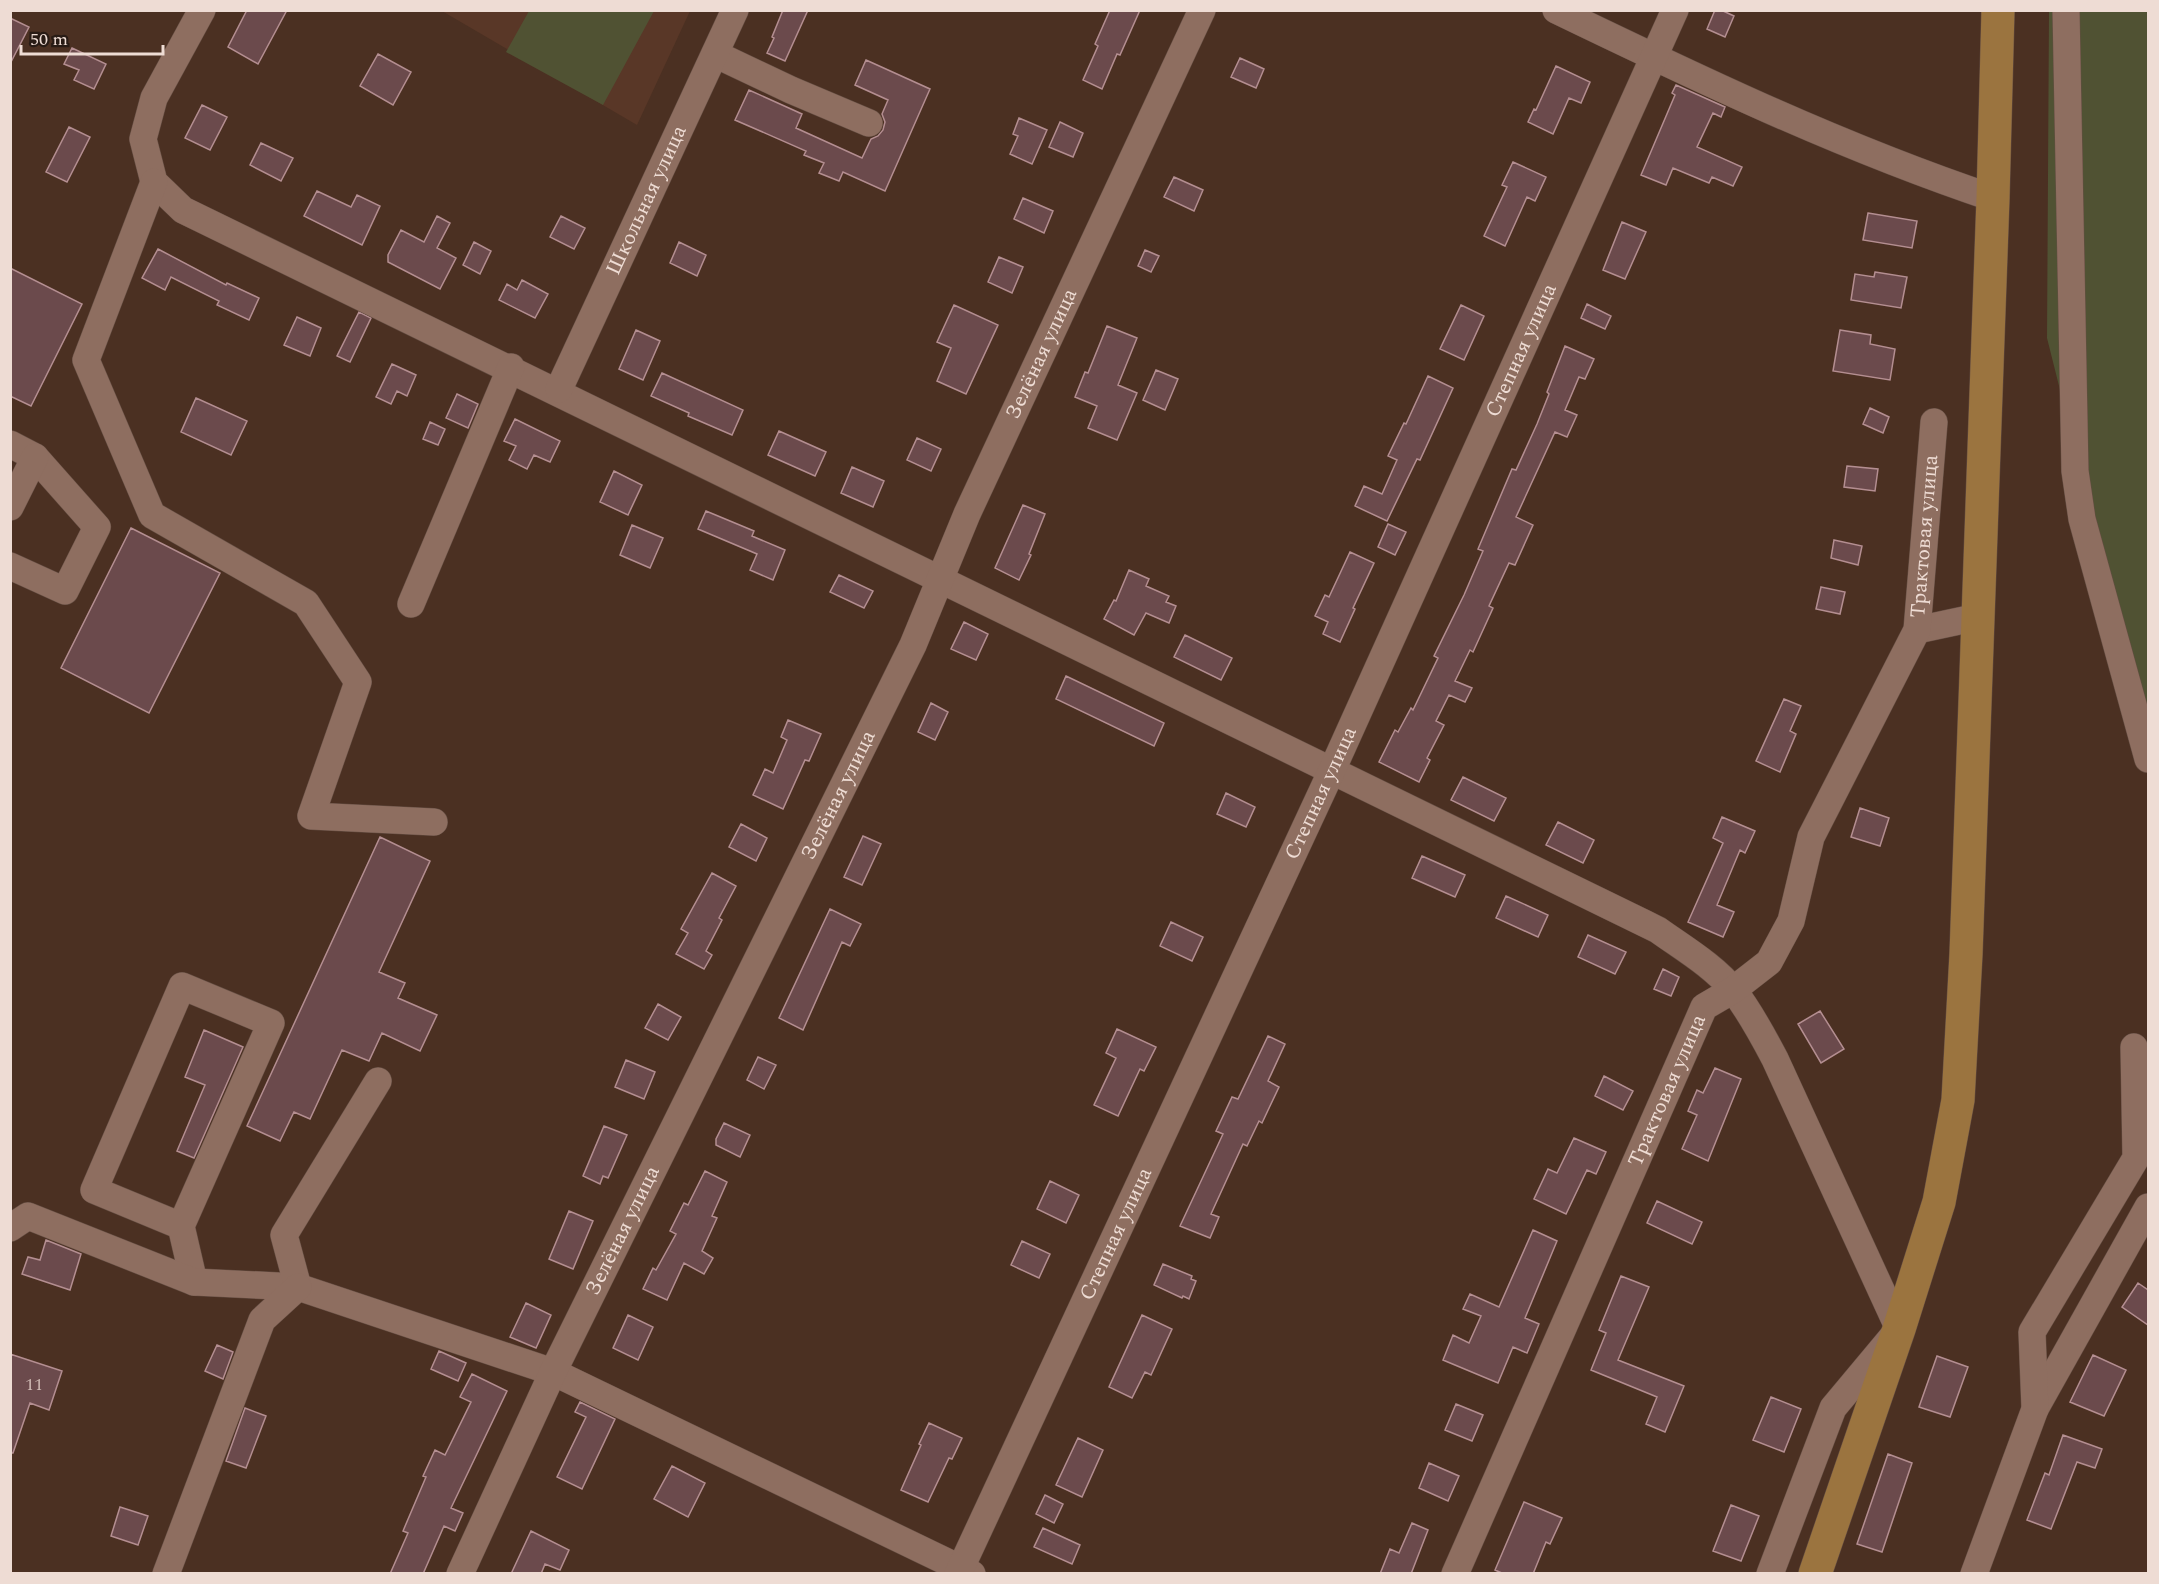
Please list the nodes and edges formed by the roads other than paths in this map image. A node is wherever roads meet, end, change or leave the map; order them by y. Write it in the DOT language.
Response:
graph roads {
  1 [pos="202,10"];
  2 [pos="735,10"];
  3 [pos="1202,10"];
  4 [pos="1556,10"];
  5 [pos="1675,10"];
  6 [pos="1998,10"];
  7 [pos="2066,10"];
  8 [pos="715,54"];
  9 [pos="1654,58"];
  10 [pos="868,123"];
  11 [pos="154,182"];
  12 [pos="1994,198"];
  13 [pos="511,367"];
  14 [pos="559,389"];
  15 [pos="1934,423"];
  16 [pos="10,444"];
  17 [pos="35,457"];
  18 [pos="10,507"];
  19 [pos="10,566"];
  20 [pos="942,576"];
  21 [pos="411,604"];
  22 [pos="1978,617"];
  23 [pos="1917,630"];
  24 [pos="2148,759"];
  25 [pos="1333,768"];
  26 [pos="434,822"];
  27 [pos="1732,990"];
  28 [pos="2134,1047"];
  29 [pos="378,1081"];
  30 [pos="2136,1158"];
  31 [pos="2148,1199"];
  32 [pos="2148,1207"];
  33 [pos="181,1226"];
  34 [pos="10,1228"];
  35 [pos="194,1282"];
  36 [pos="298,1287"];
  37 [pos="1899,1329"];
  38 [pos="554,1372"];
  39 [pos="2035,1409"];
  40 [pos="964,1572"];
  41 [pos="166,1574"];
  42 [pos="460,1574"];
  43 [pos="1455,1574"];
  44 [pos="1770,1574"];
  45 [pos="1815,1574"];
  46 [pos="1974,1574"];
  1 -- 11 [label="street"];
  2 -- 8 [label="street, Школьная улица"];
  3 -- 20 [label="street, Зелёная улица"];
  4 -- 9 [label="street"];
  5 -- 9 [label="street, Степная улица"];
  6 -- 12 [label="main road"];
  7 -- 24 [label="street"];
  8 -- 10 [label="street"];
  8 -- 14 [label="street, Школьная улица"];
  9 -- 12 [label="street"];
  9 -- 25 [label="street, Степная улица"];
  11 -- 13 [label="street"];
  11 -- 26 [label="street"];
  12 -- 22 [label="main road"];
  13 -- 14 [label="street"];
  13 -- 21 [label="street"];
  14 -- 20 [label="street"];
  15 -- 23 [label="street, Трактовая улица"];
  16 -- 17 [label="street"];
  17 -- 18 [label="street"];
  17 -- 19 [label="street"];
  20 -- 25 [label="street"];
  20 -- 38 [label="street, Зелёная улица"];
  22 -- 23 [label="street"];
  22 -- 37 [label="main road"];
  23 -- 27 [label="street, Трактовая улица"];
  25 -- 27 [label="street"];
  25 -- 40 [label="street, Степная улица"];
  27 -- 37 [label="street"];
  27 -- 43 [label="street, Трактовая улица"];
  28 -- 30 [label="street"];
  29 -- 36 [label="street"];
  30 -- 31 [label="street"];
  30 -- 39 [label="street"];
  32 -- 39 [label="street"];
  33 -- 33 [label="street"];
  33 -- 35 [label="street"];
  34 -- 35 [label="street"];
  35 -- 36 [label="street"];
  36 -- 38 [label="street"];
  36 -- 41 [label="street"];
  37 -- 44 [label="street"];
  37 -- 45 [label="main road"];
  38 -- 40 [label="street"];
  38 -- 42 [label="street, Зелёная улица"];
  39 -- 46 [label="street"];
}
